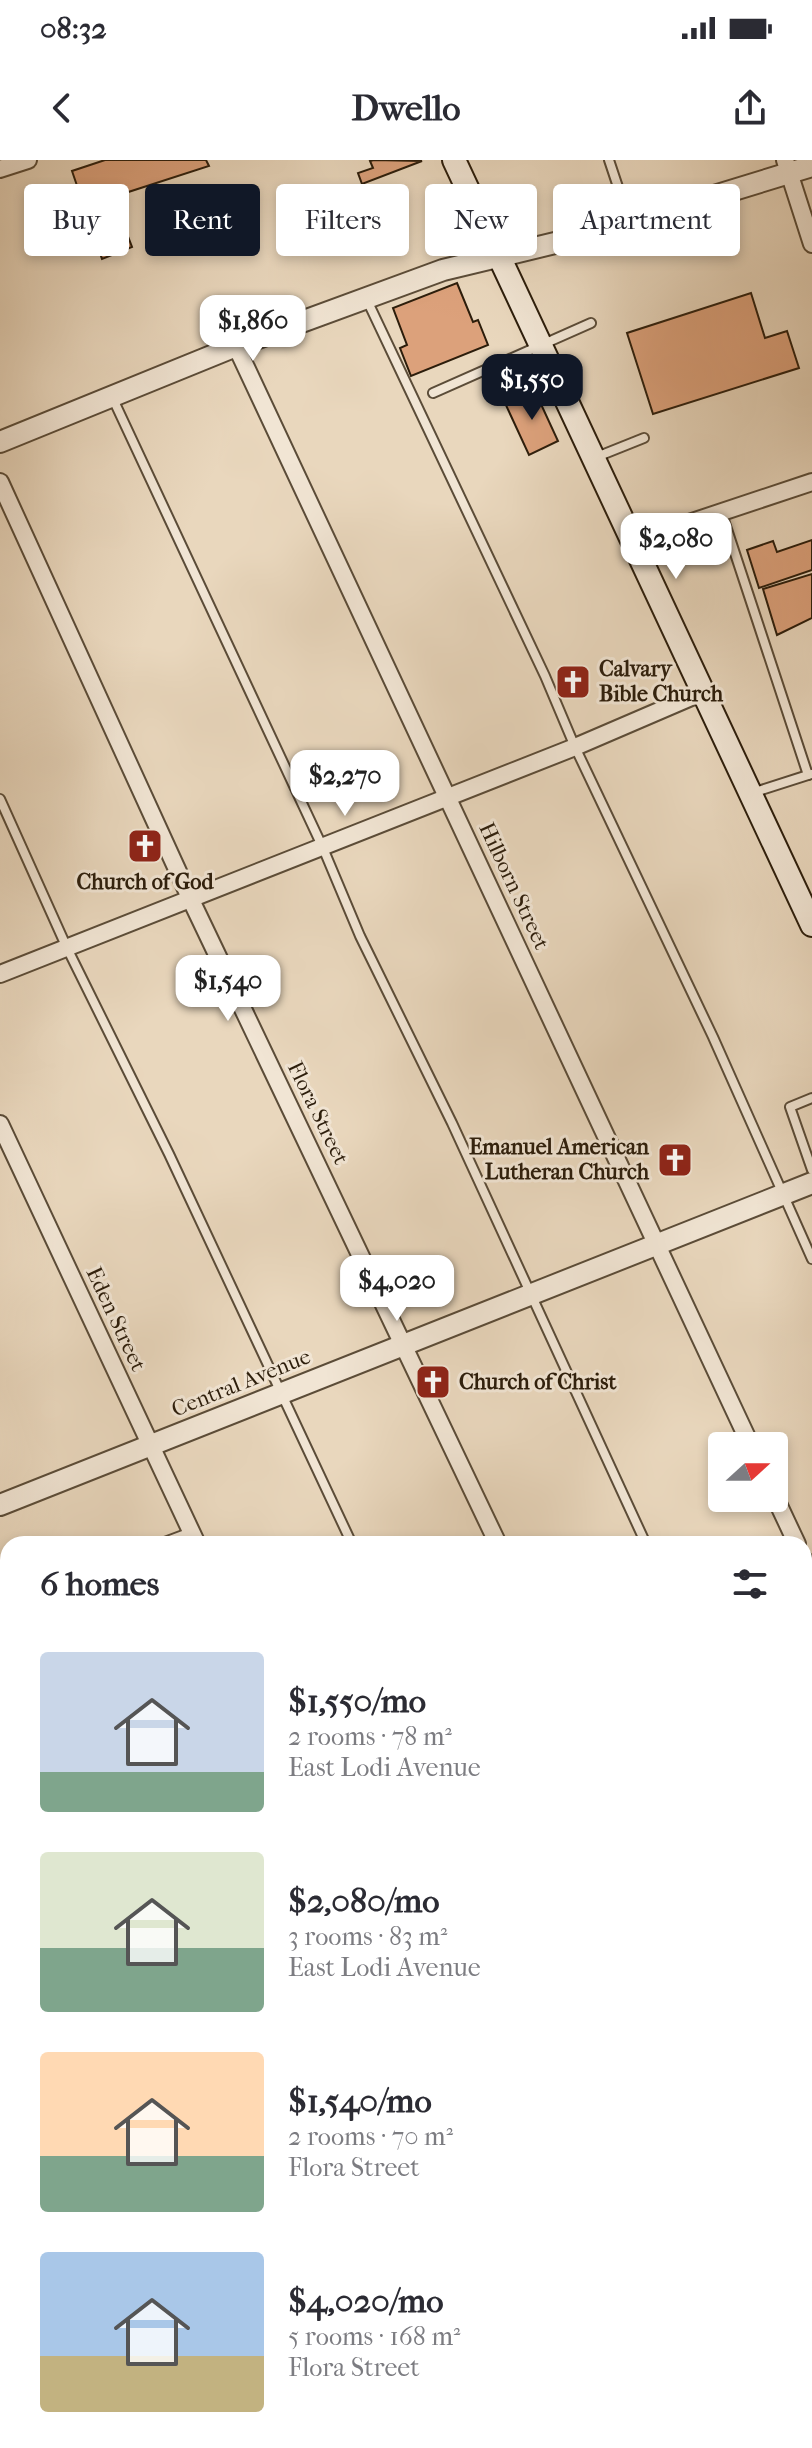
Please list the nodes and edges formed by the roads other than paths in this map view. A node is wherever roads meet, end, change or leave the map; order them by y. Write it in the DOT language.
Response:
graph roads {
  1 [pos="28,160"];
  2 [pos="454,160"];
  3 [pos="609,160"];
  4 [pos="787,166"];
  5 [pos="812,166"];
  6 [pos="0,169"];
  7 [pos="617,184"];
  8 [pos="737,184"];
  9 [pos="553,242"];
  10 [pos="812,244"];
  11 [pos="498,257"];
  12 [pos="365,298"];
  13 [pos="591,323"];
  14 [pos="539,344"];
  15 [pos="236,346"];
  16 [pos="433,393"];
  17 [pos="112,397"];
  18 [pos="644,438"];
  19 [pos="0,442"];
  20 [pos="593,459"];
  21 [pos="0,482"];
  22 [pos="812,482"];
  23 [pos="721,511"];
  24 [pos="632,542"];
  25 [pos="703,692"];
  26 [pos="575,747"];
  27 [pos="810,774"];
  28 [pos="750,794"];
  29 [pos="447,797"];
  30 [pos="0,799"];
  31 [pos="323,848"];
  32 [pos="191,900"];
  33 [pos="812,925"];
  34 [pos="67,948"];
  35 [pos="0,974"];
  36 [pos="812,1098"];
  37 [pos="0,1124"];
  38 [pos="812,1170"];
  39 [pos="812,1183"];
  40 [pos="782,1197"];
  41 [pos="657,1244"];
  42 [pos="812,1259"];
  43 [pos="530,1296"];
  44 [pos="404,1344"];
  45 [pos="279,1394"];
  46 [pos="744,1432"];
  47 [pos="151,1444"];
  48 [pos="0,1505"];
  49 [pos="782,1512"];
  50 [pos="193,1536"];
  51 [pos="348,1536"];
  52 [pos="494,1536"];
  53 [pos="642,1536"];
  54 [pos="793,1536"];
  1 -- 6 [label="street"];
  2 -- 11 [label="main road"];
  3 -- 7 [label="lane"];
  4 -- 5 [label="street"];
  4 -- 8 [label="street"];
  4 -- 10 [label="street"];
  9 -- 11 [label="street"];
  11 -- 12 [label="street"];
  11 -- 14 [label="main road"];
  12 -- 15 [label="street"];
  12 -- 26 [label="lane"];
  13 -- 14 [label="lane"];
  14 -- 16 [label="lane"];
  14 -- 20 [label="main road"];
  15 -- 17 [label="street"];
  15 -- 29 [label="street, Hilborn Street"];
  17 -- 19 [label="street"];
  17 -- 31 [label="lane"];
  18 -- 20 [label="lane"];
  20 -- 24 [label="main road"];
  21 -- 32 [label="street, Flora Street"];
  22 -- 23 [label="street"];
  23 -- 24 [label="street"];
  23 -- 27 [label="lane"];
  24 -- 25 [label="main road"];
  25 -- 26 [label="street"];
  25 -- 28 [label="main road"];
  26 -- 29 [label="street"];
  26 -- 40 [label="lane"];
  27 -- 28 [label="lane"];
  28 -- 33 [label="main road"];
  29 -- 31 [label="street"];
  29 -- 41 [label="street, Hilborn Street"];
  30 -- 34 [label="lane"];
  31 -- 32 [label="street"];
  31 -- 43 [label="lane"];
  32 -- 34 [label="street"];
  32 -- 44 [label="street, Flora Street"];
  34 -- 35 [label="street"];
  34 -- 45 [label="lane"];
  36 -- 38 [label="lane"];
  37 -- 47 [label="street, Eden Street"];
  39 -- 40 [label="street, Central Avenue"];
  40 -- 41 [label="street, Central Avenue"];
  40 -- 42 [label="lane"];
  41 -- 43 [label="street, Central Avenue"];
  41 -- 46 [label="street, Hilborn Street"];
  43 -- 44 [label="street, Central Avenue"];
  43 -- 53 [label="lane"];
  44 -- 45 [label="street, Central Avenue"];
  44 -- 52 [label="street, Flora Street"];
  45 -- 47 [label="street, Central Avenue"];
  45 -- 51 [label="lane"];
  47 -- 48 [label="street, Central Avenue"];
  47 -- 50 [label="street, Eden Street"];
  49 -- 54 [label="street"];
}
